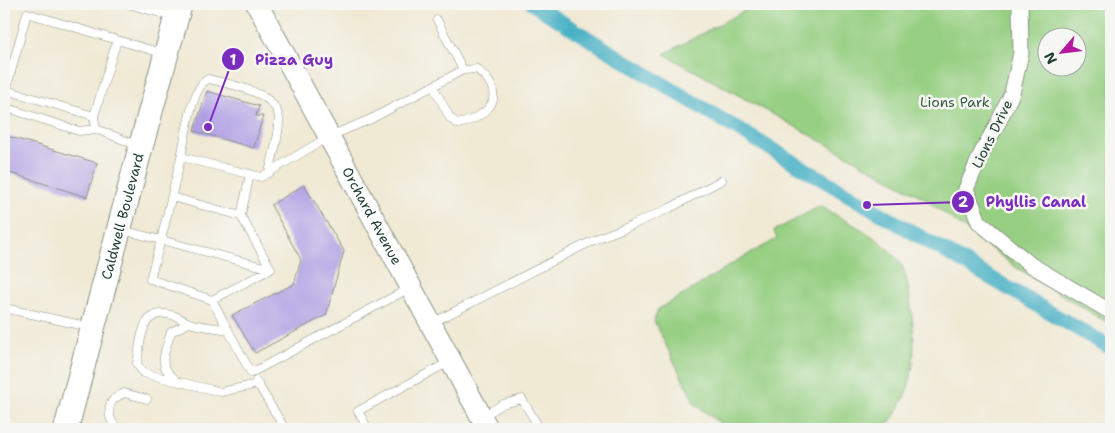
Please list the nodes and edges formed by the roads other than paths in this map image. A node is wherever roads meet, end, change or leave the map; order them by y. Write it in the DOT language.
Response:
graph roads {
  1 [pos="128,4"];
  2 [pos="1020,4"];
  3 [pos="261,7"];
  4 [pos="179,11"];
  5 [pos="437,20"];
  6 [pos="117,40"];
  7 [pos="168,54"];
  8 [pos="4,59"];
  9 [pos="13,61"];
  10 [pos="463,70"];
  11 [pos="433,86"];
  12 [pos="4,108"];
  13 [pos="94,116"];
  14 [pos="96,130"];
  15 [pos="330,136"];
  16 [pos="140,146"];
  17 [pos="181,157"];
  18 [pos="268,173"];
  19 [pos="250,174"];
  20 [pos="722,180"];
  21 [pos="172,197"];
  22 [pos="241,216"];
  23 [pos="119,230"];
  24 [pos="161,240"];
  25 [pos="271,268"];
  26 [pos="411,288"];
  27 [pos="212,300"];
  28 [pos="4,308"];
  29 [pos="1111,312"];
  30 [pos="189,323"];
  31 [pos="431,324"];
  32 [pos="93,328"];
  33 [pos="228,330"];
  34 [pos="450,361"];
  35 [pos="251,373"];
  36 [pos="179,382"];
  37 [pos="258,384"];
  38 [pos="147,399"];
  39 [pos="484,423"];
  40 [pos="66,429"];
  41 [pos="118,429"];
  42 [pos="285,429"];
  43 [pos="368,429"];
  44 [pos="540,429"];
  1 -- 4 [label="lane"];
  2 -- 29 [label="street, Lions Drive"];
  3 -- 15 [label="street, Orchard Avenue"];
  4 -- 7 [label="main road, Caldwell Boulevard"];
  5 -- 10 [label="lane"];
  6 -- 7 [label="lane"];
  6 -- 9 [label="lane"];
  6 -- 13 [label="lane"];
  7 -- 16 [label="main road, Caldwell Boulevard"];
  8 -- 9 [label="lane"];
  9 -- 13 [label="lane"];
  10 -- 11 [label="lane"];
  10 -- 11 [label="lane"];
  11 -- 15 [label="lane"];
  12 -- 14 [label="lane"];
  13 -- 14 [label="lane"];
  14 -- 16 [label="lane"];
  15 -- 18 [label="lane"];
  15 -- 26 [label="street, Orchard Avenue"];
  16 -- 23 [label="main road, Caldwell Boulevard"];
  17 -- 18 [label="lane"];
  17 -- 19 [label="lane"];
  17 -- 21 [label="lane"];
  18 -- 19 [label="lane"];
  19 -- 22 [label="lane"];
  20 -- 31 [label="lane"];
  21 -- 22 [label="lane"];
  21 -- 24 [label="lane"];
  22 -- 25 [label="lane"];
  23 -- 24 [label="lane"];
  23 -- 32 [label="main road, Caldwell Boulevard"];
  24 -- 25 [label="lane"];
  24 -- 27 [label="lane"];
  25 -- 27 [label="lane"];
  26 -- 31 [label="street, Orchard Avenue"];
  26 -- 35 [label="lane"];
  27 -- 33 [label="lane"];
  28 -- 32 [label="lane"];
  30 -- 33 [label="lane"];
  30 -- 36 [label="lane"];
  30 -- 36 [label="lane"];
  31 -- 34 [label="street, Orchard Avenue"];
  32 -- 40 [label="main road, Caldwell Boulevard"];
  33 -- 35 [label="lane"];
  34 -- 39 [label="street, Orchard Avenue"];
  34 -- 43 [label="lane"];
  35 -- 37 [label="lane"];
  36 -- 37 [label="lane"];
  37 -- 42 [label="lane"];
  38 -- 41 [label="lane"];
  39 -- 44 [label="lane"];
}
